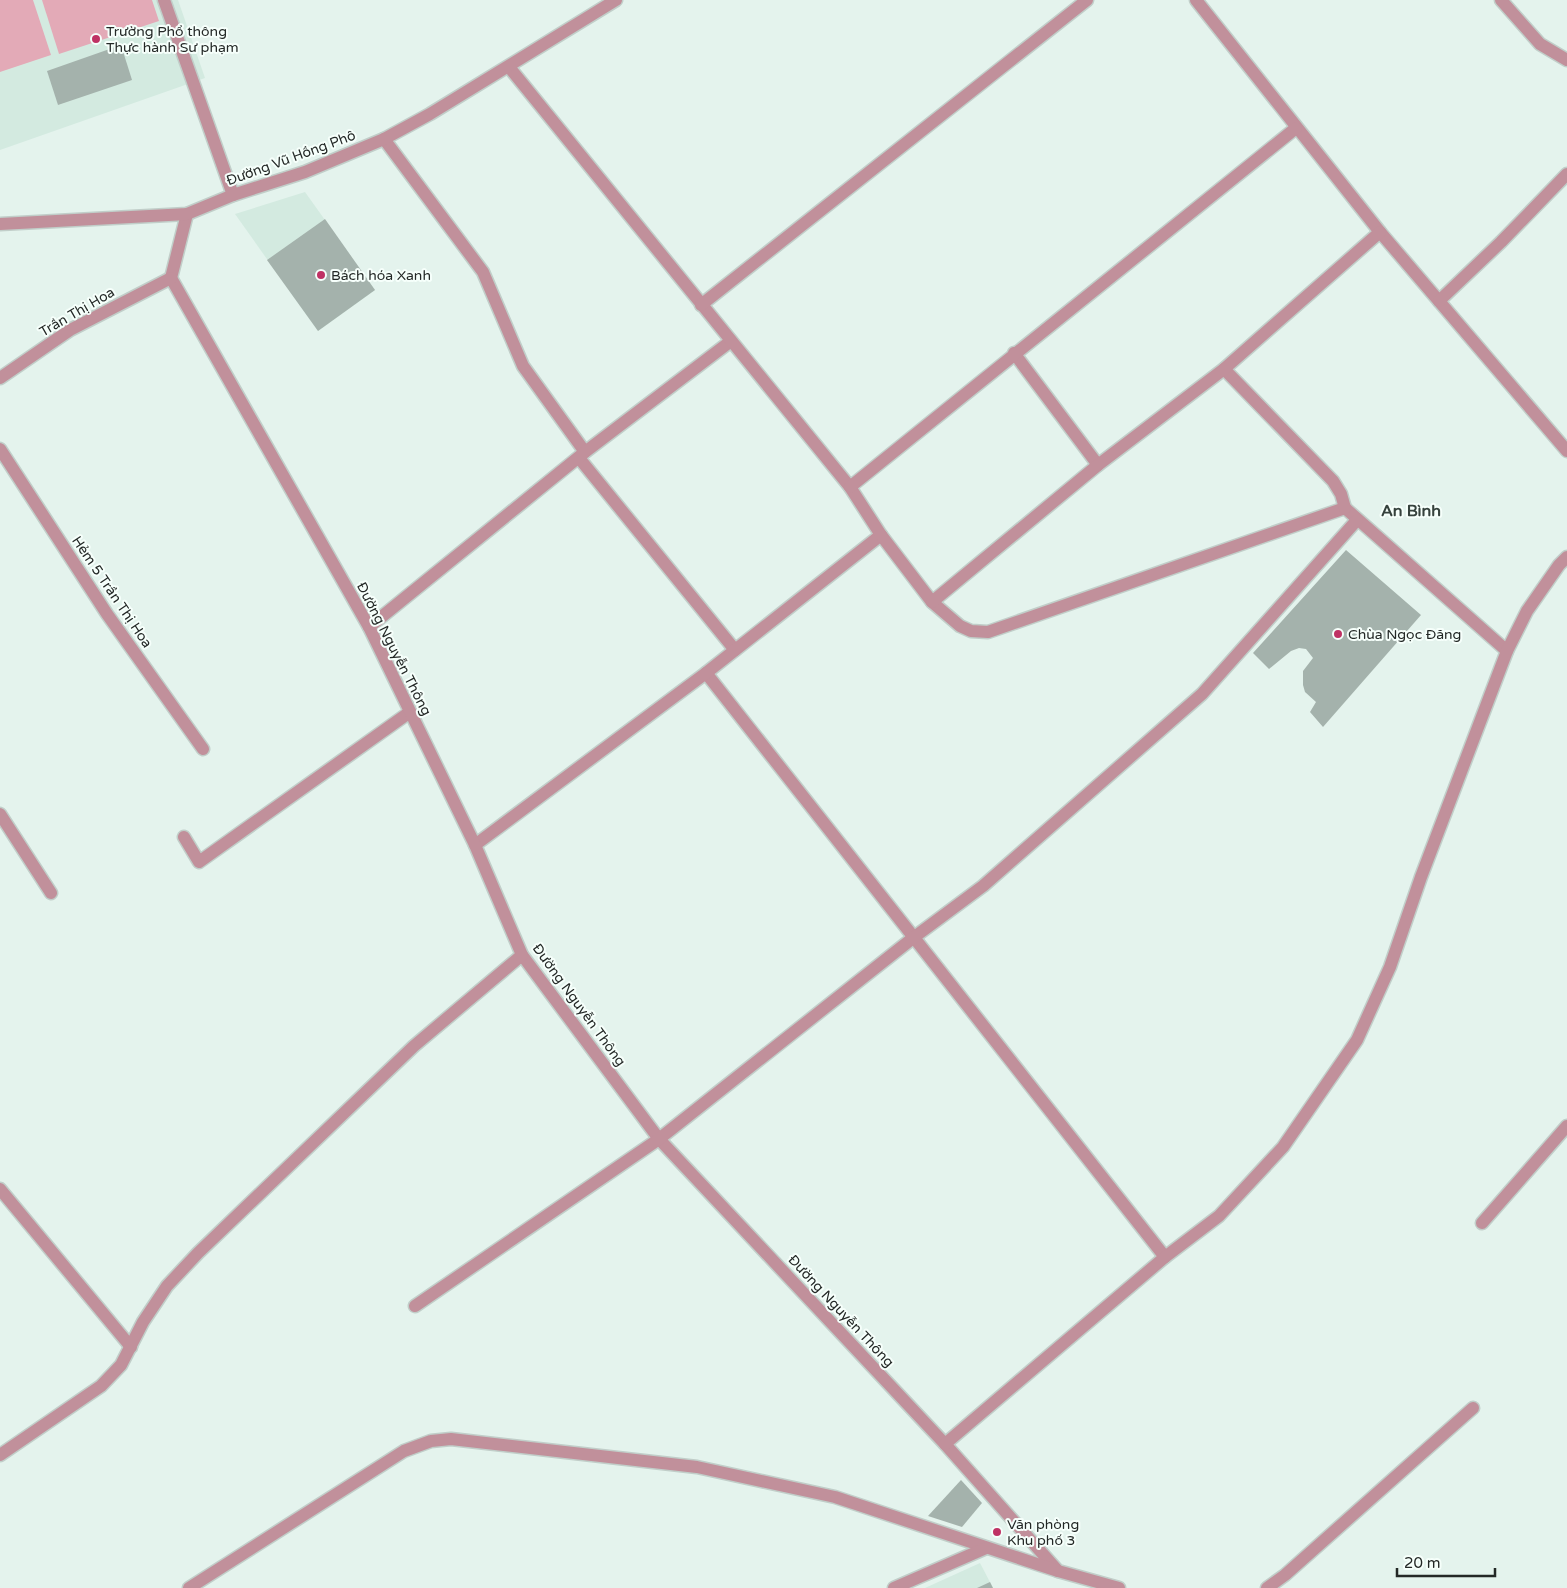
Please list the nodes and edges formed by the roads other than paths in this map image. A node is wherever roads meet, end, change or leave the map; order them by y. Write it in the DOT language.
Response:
graph roads {
  1 [pos="164,0"];
  2 [pos="616,0"];
  3 [pos="1087,0"];
  4 [pos="1196,0"];
  5 [pos="1501,0"];
  6 [pos="1567,60"];
  7 [pos="509,67"];
  8 [pos="1296,128"];
  9 [pos="384,139"];
  10 [pos="1567,174"];
  11 [pos="233,195"];
  12 [pos="187,214"];
  13 [pos="0,224"];
  14 [pos="1380,232"];
  15 [pos="171,278"];
  16 [pos="1439,300"];
  17 [pos="701,305"];
  18 [pos="731,341"];
  19 [pos="1014,353"];
  20 [pos="1224,369"];
  21 [pos="0,378"];
  22 [pos="0,448"];
  23 [pos="1567,451"];
  24 [pos="582,455"];
  25 [pos="1098,465"];
  26 [pos="850,488"];
  27 [pos="1345,508"];
  28 [pos="1358,520"];
  29 [pos="881,535"];
  30 [pos="1567,557"];
  31 [pos="932,602"];
  32 [pos="369,627"];
  33 [pos="735,650"];
  34 [pos="1507,651"];
  35 [pos="706,673"];
  36 [pos="410,712"];
  37 [pos="203,749"];
  38 [pos="0,814"];
  39 [pos="184,838"];
  40 [pos="475,846"];
  41 [pos="51,894"];
  42 [pos="913,938"];
  43 [pos="522,956"];
  44 [pos="1567,1126"];
  45 [pos="658,1139"];
  46 [pos="0,1189"];
  47 [pos="1482,1223"];
  48 [pos="1165,1256"];
  49 [pos="415,1306"];
  50 [pos="131,1347"];
  51 [pos="1474,1408"];
  52 [pos="945,1444"];
  53 [pos="0,1455"];
  54 [pos="986,1548"];
  55 [pos="1058,1571"];
  56 [pos="189,1588"];
  57 [pos="894,1588"];
  58 [pos="1119,1588"];
  59 [pos="1267,1588"];
  1 -- 11 [label="street"];
  2 -- 7 [label="street, Đường Vũ Hồng Phô"];
  3 -- 17 [label="street"];
  4 -- 8 [label="street"];
  5 -- 6 [label="street"];
  7 -- 9 [label="street, Đường Vũ Hồng Phô"];
  7 -- 17 [label="street"];
  8 -- 14 [label="street"];
  8 -- 19 [label="street"];
  9 -- 11 [label="street, Đường Vũ Hồng Phô"];
  9 -- 24 [label="street"];
  10 -- 16 [label="street"];
  11 -- 12 [label="street, Đường Vũ Hồng Phô"];
  12 -- 13 [label="street, Đường Vũ Hồng Phô"];
  12 -- 15 [label="street"];
  14 -- 16 [label="street"];
  14 -- 20 [label="street"];
  15 -- 21 [label="street, Trần Thị Hoa"];
  15 -- 32 [label="street, Đường Nguyễn Thông"];
  16 -- 23 [label="street"];
  17 -- 18 [label="street"];
  18 -- 24 [label="street"];
  18 -- 26 [label="street"];
  19 -- 25 [label="street"];
  19 -- 26 [label="street"];
  20 -- 25 [label="street"];
  20 -- 27 [label="street"];
  22 -- 37 [label="street, Hẻm 5 Trần Thị Hoa"];
  24 -- 32 [label="street"];
  24 -- 33 [label="street"];
  25 -- 31 [label="street"];
  26 -- 29 [label="street"];
  27 -- 28 [label="street"];
  27 -- 31 [label="street"];
  28 -- 34 [label="street"];
  28 -- 42 [label="street"];
  29 -- 31 [label="street"];
  29 -- 33 [label="street"];
  30 -- 34 [label="street"];
  32 -- 36 [label="street, Đường Nguyễn Thông"];
  33 -- 35 [label="street"];
  34 -- 48 [label="street"];
  35 -- 40 [label="street"];
  35 -- 42 [label="street"];
  36 -- 39 [label="street"];
  36 -- 40 [label="street, Đường Nguyễn Thông"];
  38 -- 41 [label="street"];
  40 -- 43 [label="street, Đường Nguyễn Thông"];
  42 -- 45 [label="street"];
  42 -- 48 [label="street"];
  43 -- 45 [label="street, Đường Nguyễn Thông"];
  43 -- 50 [label="street"];
  44 -- 47 [label="street"];
  45 -- 49 [label="street"];
  45 -- 52 [label="street, Đường Nguyễn Thông"];
  46 -- 50 [label="street"];
  48 -- 52 [label="street"];
  50 -- 53 [label="street"];
  51 -- 59 [label="street"];
  52 -- 55 [label="street, Đường Nguyễn Thông"];
  54 -- 55 [label="street"];
  54 -- 56 [label="street"];
  54 -- 57 [label="street"];
  55 -- 58 [label="street"];
}
